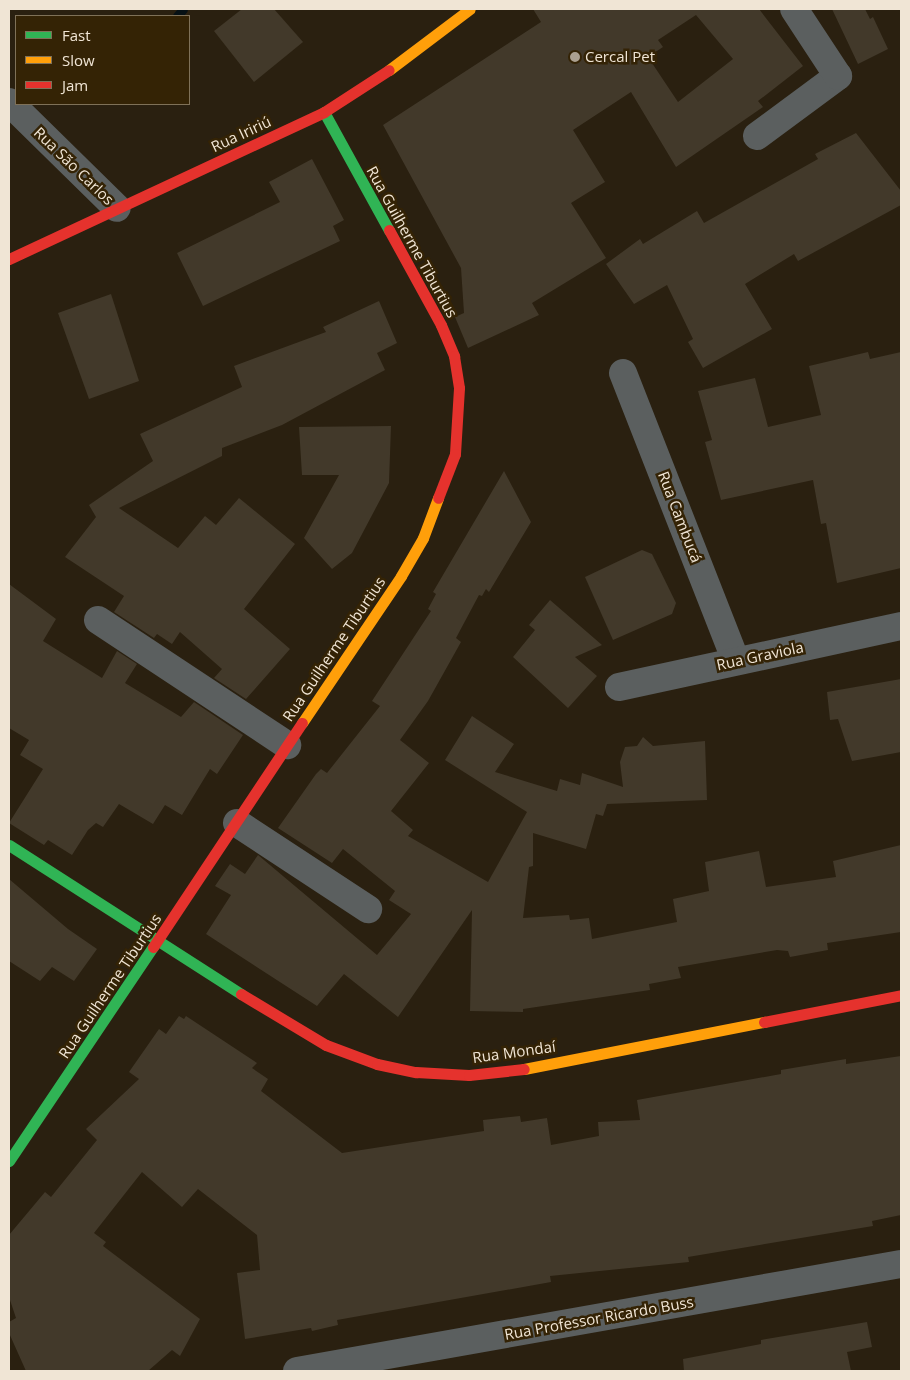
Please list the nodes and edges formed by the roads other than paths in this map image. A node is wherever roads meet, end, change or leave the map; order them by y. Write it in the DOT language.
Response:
graph roads {
  1 [pos="470,9"];
  2 [pos="794,9"];
  3 [pos="9,102"];
  4 [pos="324,112"];
  5 [pos="757,136"];
  6 [pos="117,208"];
  7 [pos="9,259"];
  8 [pos="623,372"];
  9 [pos="98,620"];
  10 [pos="901,626"];
  11 [pos="736,662"];
  12 [pos="619,687"];
  13 [pos="288,745"];
  14 [pos="237,823"];
  15 [pos="9,845"];
  16 [pos="368,909"];
  17 [pos="159,942"];
  18 [pos="901,995"];
  19 [pos="9,1160"];
  20 [pos="901,1264"];
  21 [pos="298,1371"];
  1 -- 4 [label="street, Rua Iririú"];
  2 -- 5 [label="street"];
  3 -- 6 [label="street, Rua São Carlos"];
  4 -- 6 [label="street, Rua Iririú"];
  4 -- 13 [label="street, Rua Guilherme Tiburtius"];
  6 -- 7 [label="street, Rua Iririú"];
  8 -- 11 [label="street, Rua Cambucá"];
  9 -- 13 [label="street"];
  10 -- 11 [label="street, Rua Graviola"];
  11 -- 12 [label="street, Rua Graviola"];
  13 -- 14 [label="street, Rua Guilherme Tiburtius"];
  14 -- 16 [label="street"];
  14 -- 17 [label="street, Rua Guilherme Tiburtius"];
  15 -- 17 [label="street, Rua Mondaí"];
  17 -- 18 [label="street, Rua Mondaí"];
  17 -- 19 [label="street, Rua Guilherme Tiburtius"];
  20 -- 21 [label="street, Rua Professor Ricardo Buss"];
}
